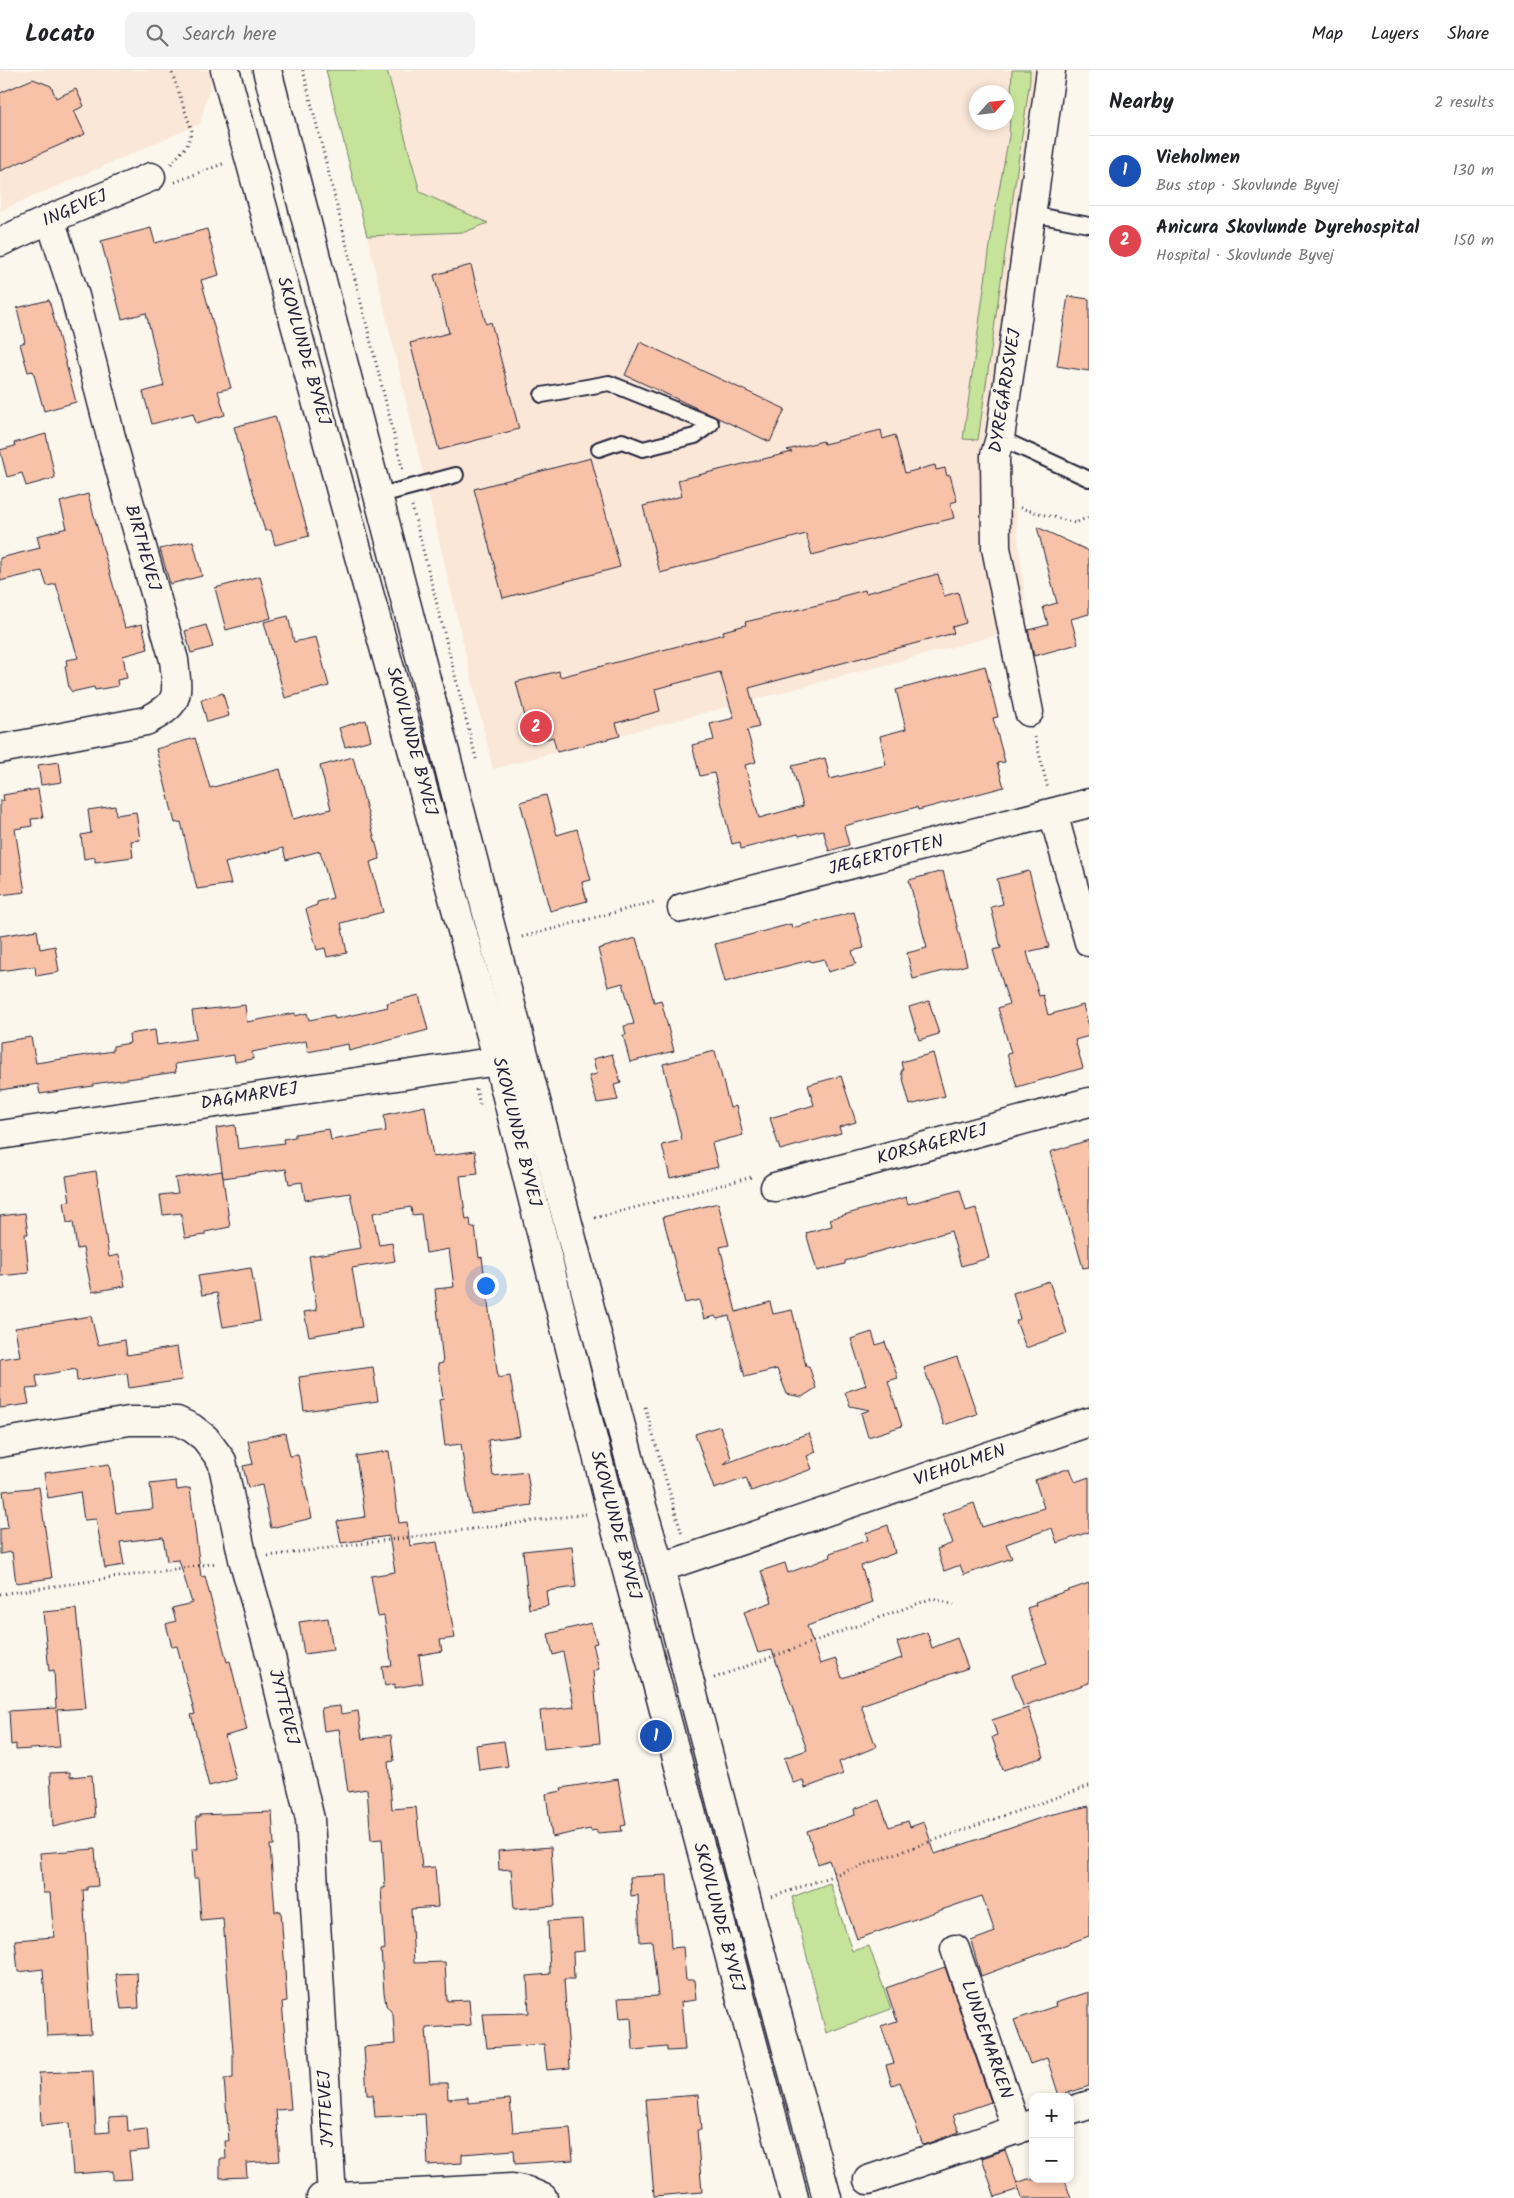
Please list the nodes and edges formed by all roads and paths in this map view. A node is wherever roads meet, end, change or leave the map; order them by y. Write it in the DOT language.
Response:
graph roads {
  1 [pos="171,70"];
  2 [pos="226,70"];
  3 [pos="267,70"];
  4 [pos="303,70"];
  5 [pos="1051,70"];
  6 [pos="230,161"];
  7 [pos="151,177"];
  8 [pos="1031,214"];
  9 [pos="50,219"];
  10 [pos="1089,226"];
  11 [pos="0,242"];
  12 [pos="542,395"];
  13 [pos="1000,438"];
  14 [pos="599,450"];
  15 [pos="456,475"];
  16 [pos="1089,479"];
  17 [pos="407,488"];
  18 [pos="378,496"];
  19 [pos="995,502"];
  20 [pos="1089,517"];
  21 [pos="1029,712"];
  22 [pos="0,749"];
  23 [pos="478,767"];
  24 [pos="1089,804"];
  25 [pos="1053,813"];
  26 [pos="682,908"];
  27 [pos="520,927"];
  28 [pos="522,937"];
  29 [pos="1089,942"];
  30 [pos="525,946"];
  31 [pos="498,1061"];
  32 [pos="1089,1102"];
  33 [pos="0,1135"];
  34 [pos="775,1187"];
  35 [pos="593,1209"];
  36 [pos="595,1218"];
  37 [pos="598,1228"];
  38 [pos="644,1403"];
  39 [pos="1089,1422"];
  40 [pos="0,1443"];
  41 [pos="672,1496"];
  42 [pos="641,1503"];
  43 [pos="611,1511"];
  44 [pos="243,1559"];
  45 [pos="688,1559"];
  46 [pos="660,1568"];
  47 [pos="0,1594"];
  48 [pos="954,1605"];
  49 [pos="712,1668"];
  50 [pos="702,1682"];
  51 [pos="717,1687"];
  52 [pos="1089,1786"];
  53 [pos="770,1887"];
  54 [pos="773,1896"];
  55 [pos="746,1902"];
  56 [pos="776,1906"];
  57 [pos="955,1949"];
  58 [pos="1089,2105"];
  59 [pos="1074,2110"];
  60 [pos="1025,2127"];
  61 [pos="868,2180"];
  62 [pos="321,2198"];
  63 [pos="332,2198"];
  64 [pos="543,2198"];
  65 [pos="794,2198"];
  66 [pos="827,2198"];
  1 -- 7 [label="path"];
  2 -- 31 [label="street, SKOVLUNDE BYVEJ"];
  3 -- 18 [label="street, SKOVLUNDE BYVEJ"];
  4 -- 17 [label="path"];
  5 -- 8 [label="street, DYREGÅRDSVEJ"];
  6 -- 7 [label="path"];
  7 -- 9 [label="street, INGEVEJ"];
  8 -- 10 [label="lane"];
  8 -- 13 [label="street, DYREGÅRDSVEJ"];
  9 -- 11 [label="street, INGEVEJ"];
  9 -- 22 [label="street, BIRTHEVEJ"];
  12 -- 14 [label="lane"];
  13 -- 16 [label="lane"];
  13 -- 19 [label="street, DYREGÅRDSVEJ"];
  15 -- 17 [label="lane"];
  17 -- 18 [label="lane"];
  17 -- 23 [label="path"];
  18 -- 42 [label="street, SKOVLUNDE BYVEJ"];
  19 -- 20 [label="path"];
  19 -- 21 [label="street, DYREGÅRDSVEJ"];
  21 -- 25 [label="path"];
  24 -- 25 [label="street, JÆGERTOFTEN"];
  25 -- 26 [label="street, JÆGERTOFTEN"];
  25 -- 29 [label="street"];
  26 -- 28 [label="path"];
  27 -- 28 [label="path"];
  28 -- 30 [label="path"];
  31 -- 33 [label="street, DAGMARVEJ"];
  31 -- 43 [label="street, SKOVLUNDE BYVEJ"];
  32 -- 34 [label="street, KORSAGERVEJ"];
  34 -- 36 [label="path"];
  35 -- 36 [label="path"];
  36 -- 37 [label="path"];
  38 -- 41 [label="path"];
  39 -- 45 [label="street, VIEHOLMEN"];
  40 -- 44 [label="street, JYTTEVEJ"];
  41 -- 42 [label="path"];
  41 -- 45 [label="path"];
  42 -- 46 [label="street, SKOVLUNDE BYVEJ"];
  43 -- 44 [label="path"];
  43 -- 65 [label="street, SKOVLUNDE BYVEJ"];
  44 -- 47 [label="path"];
  44 -- 63 [label="street, JYTTEVEJ"];
  45 -- 46 [label="street, VIEHOLMEN"];
  46 -- 50 [label="street, SKOVLUNDE BYVEJ"];
  48 -- 50 [label="path"];
  49 -- 50 [label="path"];
  50 -- 51 [label="path"];
  50 -- 55 [label="street, SKOVLUNDE BYVEJ"];
  52 -- 54 [label="path"];
  53 -- 54 [label="path"];
  54 -- 55 [label="path"];
  54 -- 56 [label="path"];
  55 -- 66 [label="street, SKOVLUNDE BYVEJ"];
  57 -- 60 [label="street, LUNDEMARKEN"];
  58 -- 59 [label="street"];
  60 -- 61 [label="street, LUNDEMARKEN"];
  62 -- 63 [label="street"];
  63 -- 64 [label="street"];
}
